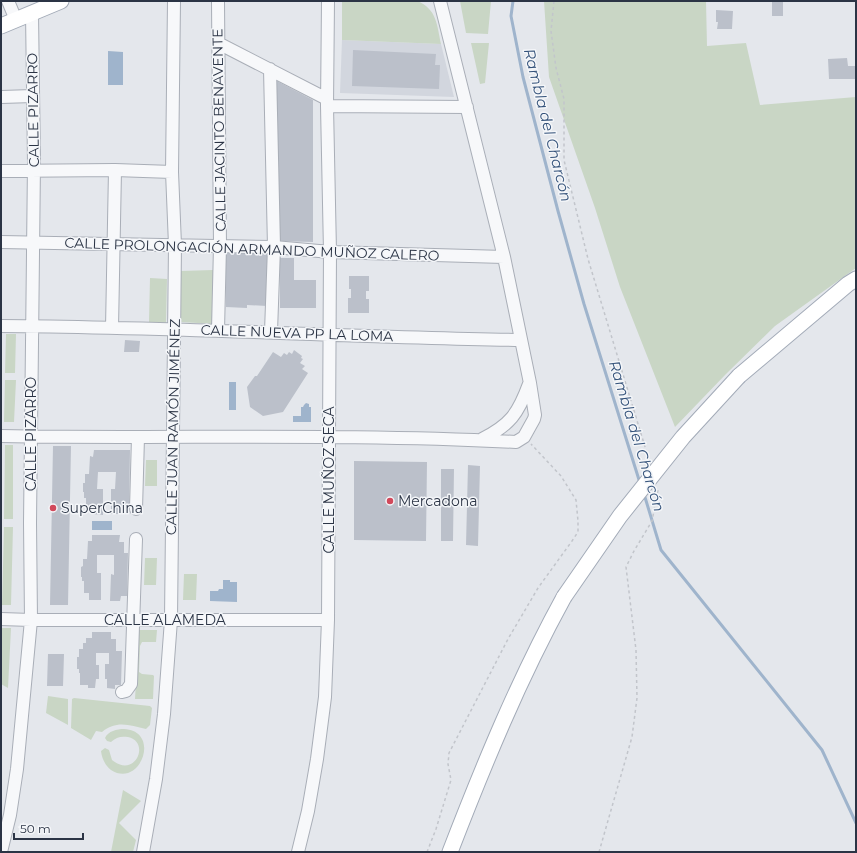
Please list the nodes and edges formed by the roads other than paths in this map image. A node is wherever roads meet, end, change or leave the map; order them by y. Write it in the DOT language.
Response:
graph roads {
  1 [pos="8,1"];
  2 [pos="61,1"];
  3 [pos="174,1"];
  4 [pos="218,1"];
  5 [pos="328,1"];
  6 [pos="440,1"];
  7 [pos="32,13"];
  8 [pos="16,20"];
  9 [pos="1,26"];
  10 [pos="218,43"];
  11 [pos="270,69"];
  12 [pos="33,96"];
  13 [pos="1,97"];
  14 [pos="327,102"];
  15 [pos="467,107"];
  16 [pos="34,170"];
  17 [pos="115,170"];
  18 [pos="1,171"];
  19 [pos="172,172"];
  20 [pos="1,242"];
  21 [pos="33,243"];
  22 [pos="114,244"];
  23 [pos="176,245"];
  24 [pos="220,246"];
  25 [pos="274,247"];
  26 [pos="330,252"];
  27 [pos="504,257"];
  28 [pos="856,279"];
  29 [pos="1,326"];
  30 [pos="32,326"];
  31 [pos="112,328"];
  32 [pos="174,329"];
  33 [pos="218,330"];
  34 [pos="271,332"];
  35 [pos="329,334"];
  36 [pos="521,340"];
  37 [pos="530,383"];
  38 [pos="1,436"];
  39 [pos="31,436"];
  40 [pos="138,437"];
  41 [pos="172,437"];
  42 [pos="329,437"];
  43 [pos="480,440"];
  44 [pos="136,509"];
  45 [pos="136,539"];
  46 [pos="1,619"];
  47 [pos="31,620"];
  48 [pos="134,620"];
  49 [pos="171,620"];
  50 [pos="328,620"];
  51 [pos="122,692"];
  52 [pos="1,852"];
  53 [pos="143,852"];
  54 [pos="298,852"];
  55 [pos="450,852"];
  1 -- 8 [label="street"];
  2 -- 7 [label="main road"];
  3 -- 19 [label="street, CALLE JUAN RAMÓN JIMÉNEZ"];
  4 -- 10 [label="street, CALLE JACINTO BENAVENTE"];
  5 -- 14 [label="street, CALLE MUÑOZ SECA"];
  6 -- 15 [label="street"];
  7 -- 8 [label="main road"];
  7 -- 12 [label="street, CALLE PIZARRO"];
  8 -- 9 [label="main road"];
  10 -- 11 [label="street"];
  10 -- 24 [label="street, CALLE JACINTO BENAVENTE"];
  11 -- 14 [label="street"];
  11 -- 25 [label="street"];
  12 -- 13 [label="street"];
  12 -- 16 [label="street, CALLE PIZARRO"];
  14 -- 15 [label="street"];
  14 -- 26 [label="street, CALLE MUÑOZ SECA"];
  15 -- 27 [label="street"];
  16 -- 17 [label="street"];
  16 -- 18 [label="street"];
  16 -- 21 [label="street, CALLE PIZARRO"];
  17 -- 19 [label="street"];
  17 -- 22 [label="street"];
  19 -- 23 [label="street, CALLE JUAN RAMÓN JIMÉNEZ"];
  20 -- 21 [label="street, CALLE PROLONGACIÓN ARMANDO MUÑOZ CALERO"];
  21 -- 22 [label="street, CALLE PROLONGACIÓN ARMANDO MUÑOZ CALERO"];
  21 -- 30 [label="street, CALLE PIZARRO"];
  22 -- 23 [label="street, CALLE PROLONGACIÓN ARMANDO MUÑOZ CALERO"];
  22 -- 31 [label="street"];
  23 -- 24 [label="street, CALLE PROLONGACIÓN ARMANDO MUÑOZ CALERO"];
  23 -- 32 [label="street, CALLE JUAN RAMÓN JIMÉNEZ"];
  24 -- 25 [label="street, CALLE PROLONGACIÓN ARMANDO MUÑOZ CALERO"];
  24 -- 33 [label="street, CALLE JACINTO BENAVENTE"];
  25 -- 26 [label="street, CALLE PROLONGACIÓN ARMANDO MUÑOZ CALERO"];
  25 -- 34 [label="street"];
  26 -- 27 [label="street, CALLE PROLONGACIÓN ARMANDO MUÑOZ CALERO"];
  26 -- 35 [label="street, CALLE MUÑOZ SECA"];
  27 -- 36 [label="street"];
  28 -- 55 [label="main road, bridge"];
  29 -- 30 [label="street, CALLE NUEVA PP LA LOMA"];
  30 -- 31 [label="street, CALLE NUEVA PP LA LOMA"];
  30 -- 39 [label="street, CALLE PIZARRO"];
  31 -- 32 [label="street, CALLE NUEVA PP LA LOMA"];
  32 -- 33 [label="street, CALLE NUEVA PP LA LOMA"];
  32 -- 41 [label="street, CALLE JUAN RAMÓN JIMÉNEZ"];
  33 -- 34 [label="street, CALLE NUEVA PP LA LOMA"];
  34 -- 35 [label="street, CALLE NUEVA PP LA LOMA"];
  35 -- 36 [label="street, CALLE NUEVA PP LA LOMA"];
  35 -- 42 [label="street, CALLE MUÑOZ SECA"];
  36 -- 37 [label="street"];
  37 -- 43 [label="street"];
  37 -- 43 [label="street"];
  38 -- 39 [label="street"];
  39 -- 40 [label="street"];
  39 -- 47 [label="street, CALLE PIZARRO"];
  40 -- 41 [label="street"];
  40 -- 44 [label="street"];
  41 -- 42 [label="street"];
  41 -- 49 [label="street, CALLE JUAN RAMÓN JIMÉNEZ"];
  42 -- 43 [label="street"];
  42 -- 50 [label="street, CALLE MUÑOZ SECA"];
  45 -- 48 [label="street"];
  46 -- 47 [label="street, CALLE ALAMEDA"];
  47 -- 48 [label="street, CALLE ALAMEDA"];
  47 -- 52 [label="street, CALLE PIZARRO"];
  48 -- 49 [label="street, CALLE ALAMEDA"];
  48 -- 51 [label="street"];
  49 -- 50 [label="street, CALLE ALAMEDA"];
  49 -- 53 [label="street, CALLE JUAN RAMÓN JIMÉNEZ"];
  50 -- 54 [label="street, CALLE MUÑOZ SECA"];
}
